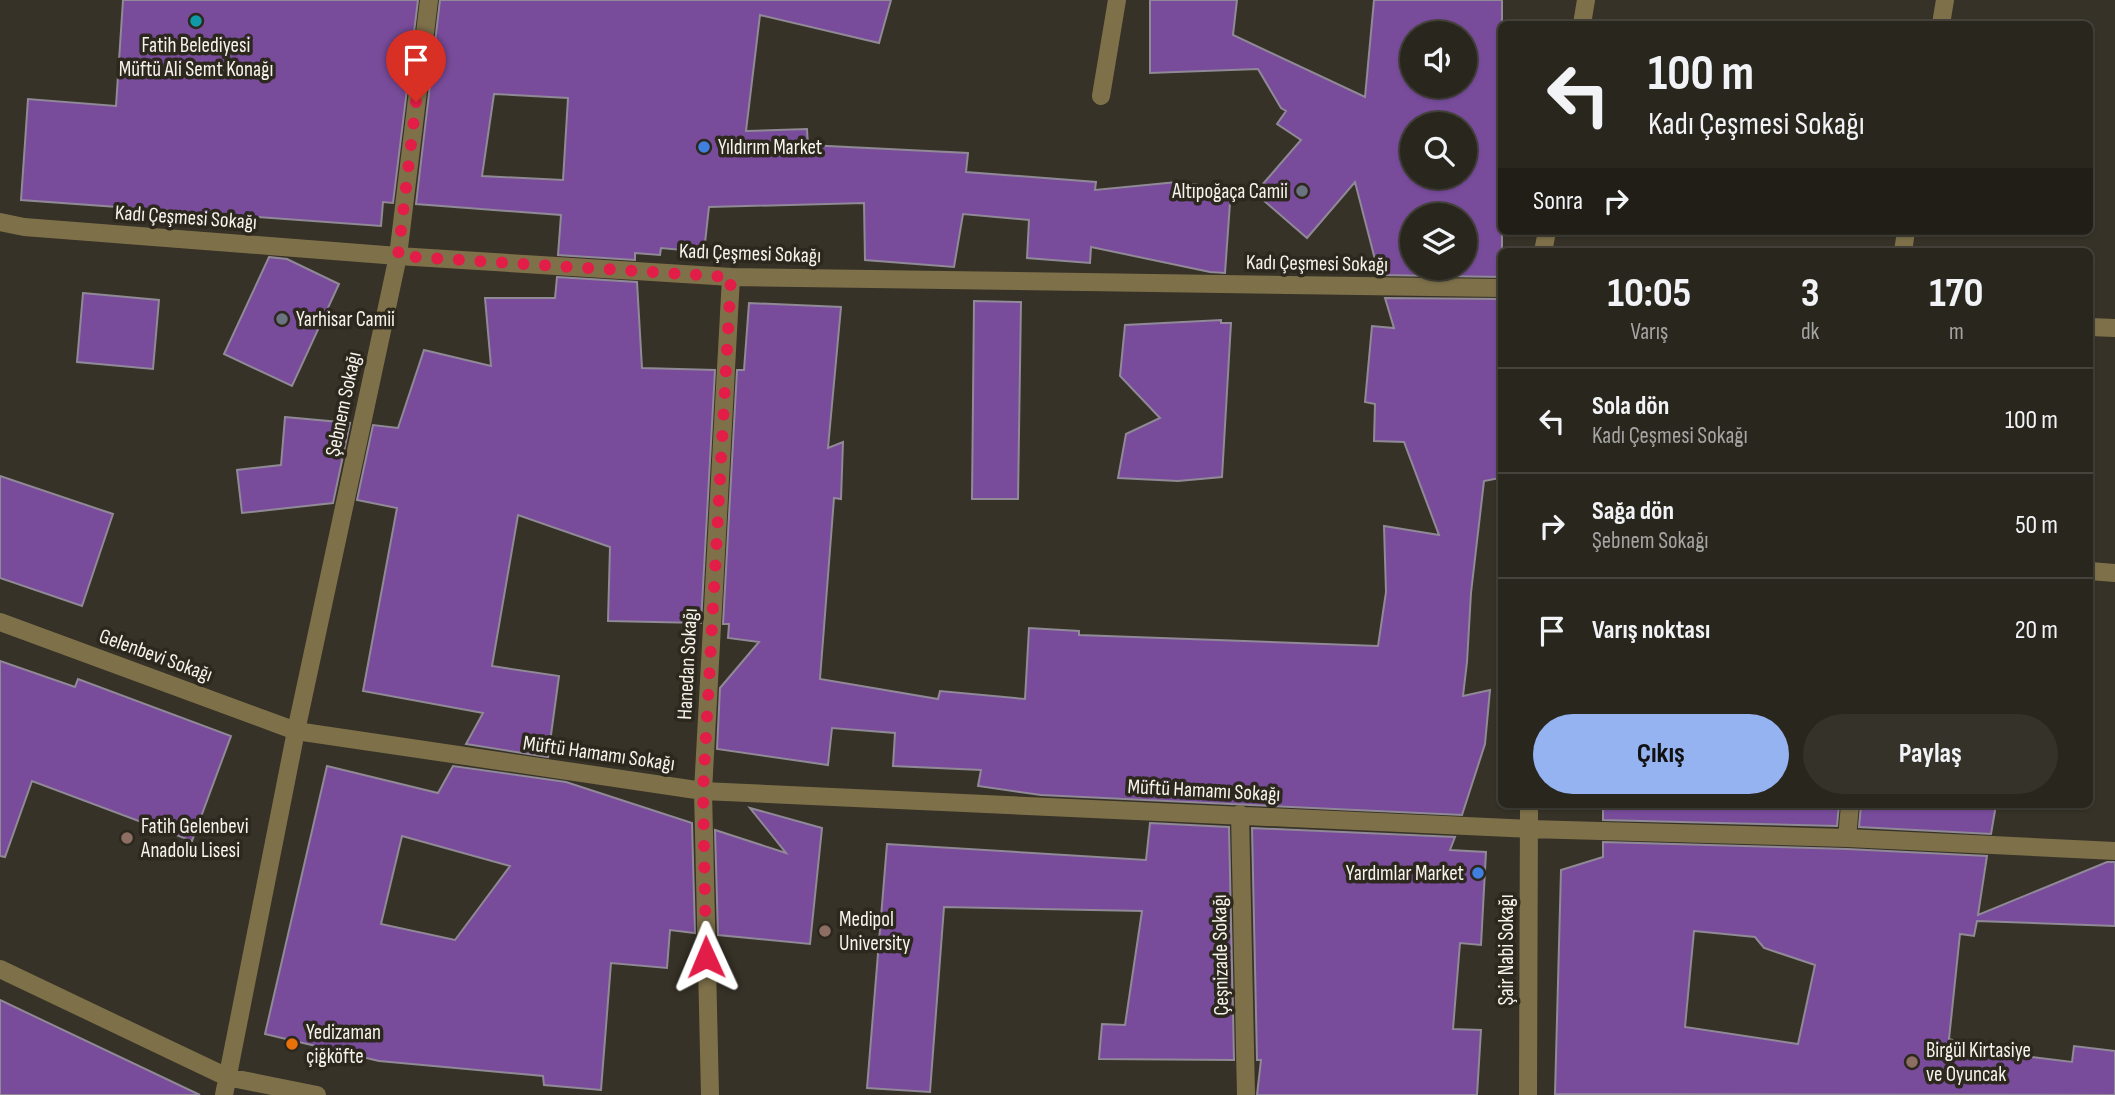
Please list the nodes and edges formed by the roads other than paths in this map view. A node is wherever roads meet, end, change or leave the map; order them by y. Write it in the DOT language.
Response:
graph roads {
  1 [pos="429,0"];
  2 [pos="1117,0"];
  3 [pos="1586,0"];
  4 [pos="1945,0"];
  5 [pos="1582,21"];
  6 [pos="1942,21"];
  7 [pos="1101,96"];
  8 [pos="0,222"];
  9 [pos="398,256"];
  10 [pos="731,277"];
  11 [pos="1498,288"];
  12 [pos="2093,327"];
  13 [pos="2115,328"];
  14 [pos="2093,571"];
  15 [pos="2115,573"];
  16 [pos="0,622"];
  17 [pos="296,731"];
  18 [pos="703,791"];
  19 [pos="1529,808"];
  20 [pos="1850,808"];
  21 [pos="1240,814"];
  22 [pos="1529,829"];
  23 [pos="1847,838"];
  24 [pos="2115,851"];
  25 [pos="0,969"];
  26 [pos="226,1086"];
  27 [pos="317,1095"];
  28 [pos="710,1095"];
  29 [pos="1246,1095"];
  30 [pos="1528,1095"];
  1 -- 9 [label="street, Şebnem Sokağı"];
  2 -- 7 [label="street"];
  3 -- 5 [label="street"];
  4 -- 6 [label="street"];
  8 -- 9 [label="street, Kadı Çeşmesi Sokağı"];
  9 -- 10 [label="street, Kadı Çeşmesi Sokağı"];
  9 -- 17 [label="street, Şebnem Sokağı"];
  10 -- 11 [label="street, Kadı Çeşmesi Sokağı"];
  10 -- 18 [label="street, Hanedan Sokağı"];
  12 -- 13 [label="street"];
  14 -- 15 [label="street"];
  16 -- 17 [label="street, Gelenbevi Sokağı"];
  17 -- 18 [label="street, Müftü Hamamı Sokağı"];
  17 -- 26 [label="street, Şebnem Sokağı"];
  18 -- 21 [label="street, Müftü Hamamı Sokağı"];
  18 -- 28 [label="street, Hanedan Sokağı"];
  19 -- 22 [label="street, Şair Nabi Sokağı"];
  20 -- 23 [label="street"];
  21 -- 22 [label="street, Müftü Hamamı Sokağı"];
  21 -- 29 [label="street, Çeşnizade Sokağı"];
  22 -- 23 [label="street, Müftü Hamamı Sokağı"];
  22 -- 30 [label="street, Şair Nabi Sokağı"];
  23 -- 24 [label="street, Müftü Hamamı Sokağı"];
  25 -- 26 [label="street"];
  26 -- 27 [label="street"];
}
